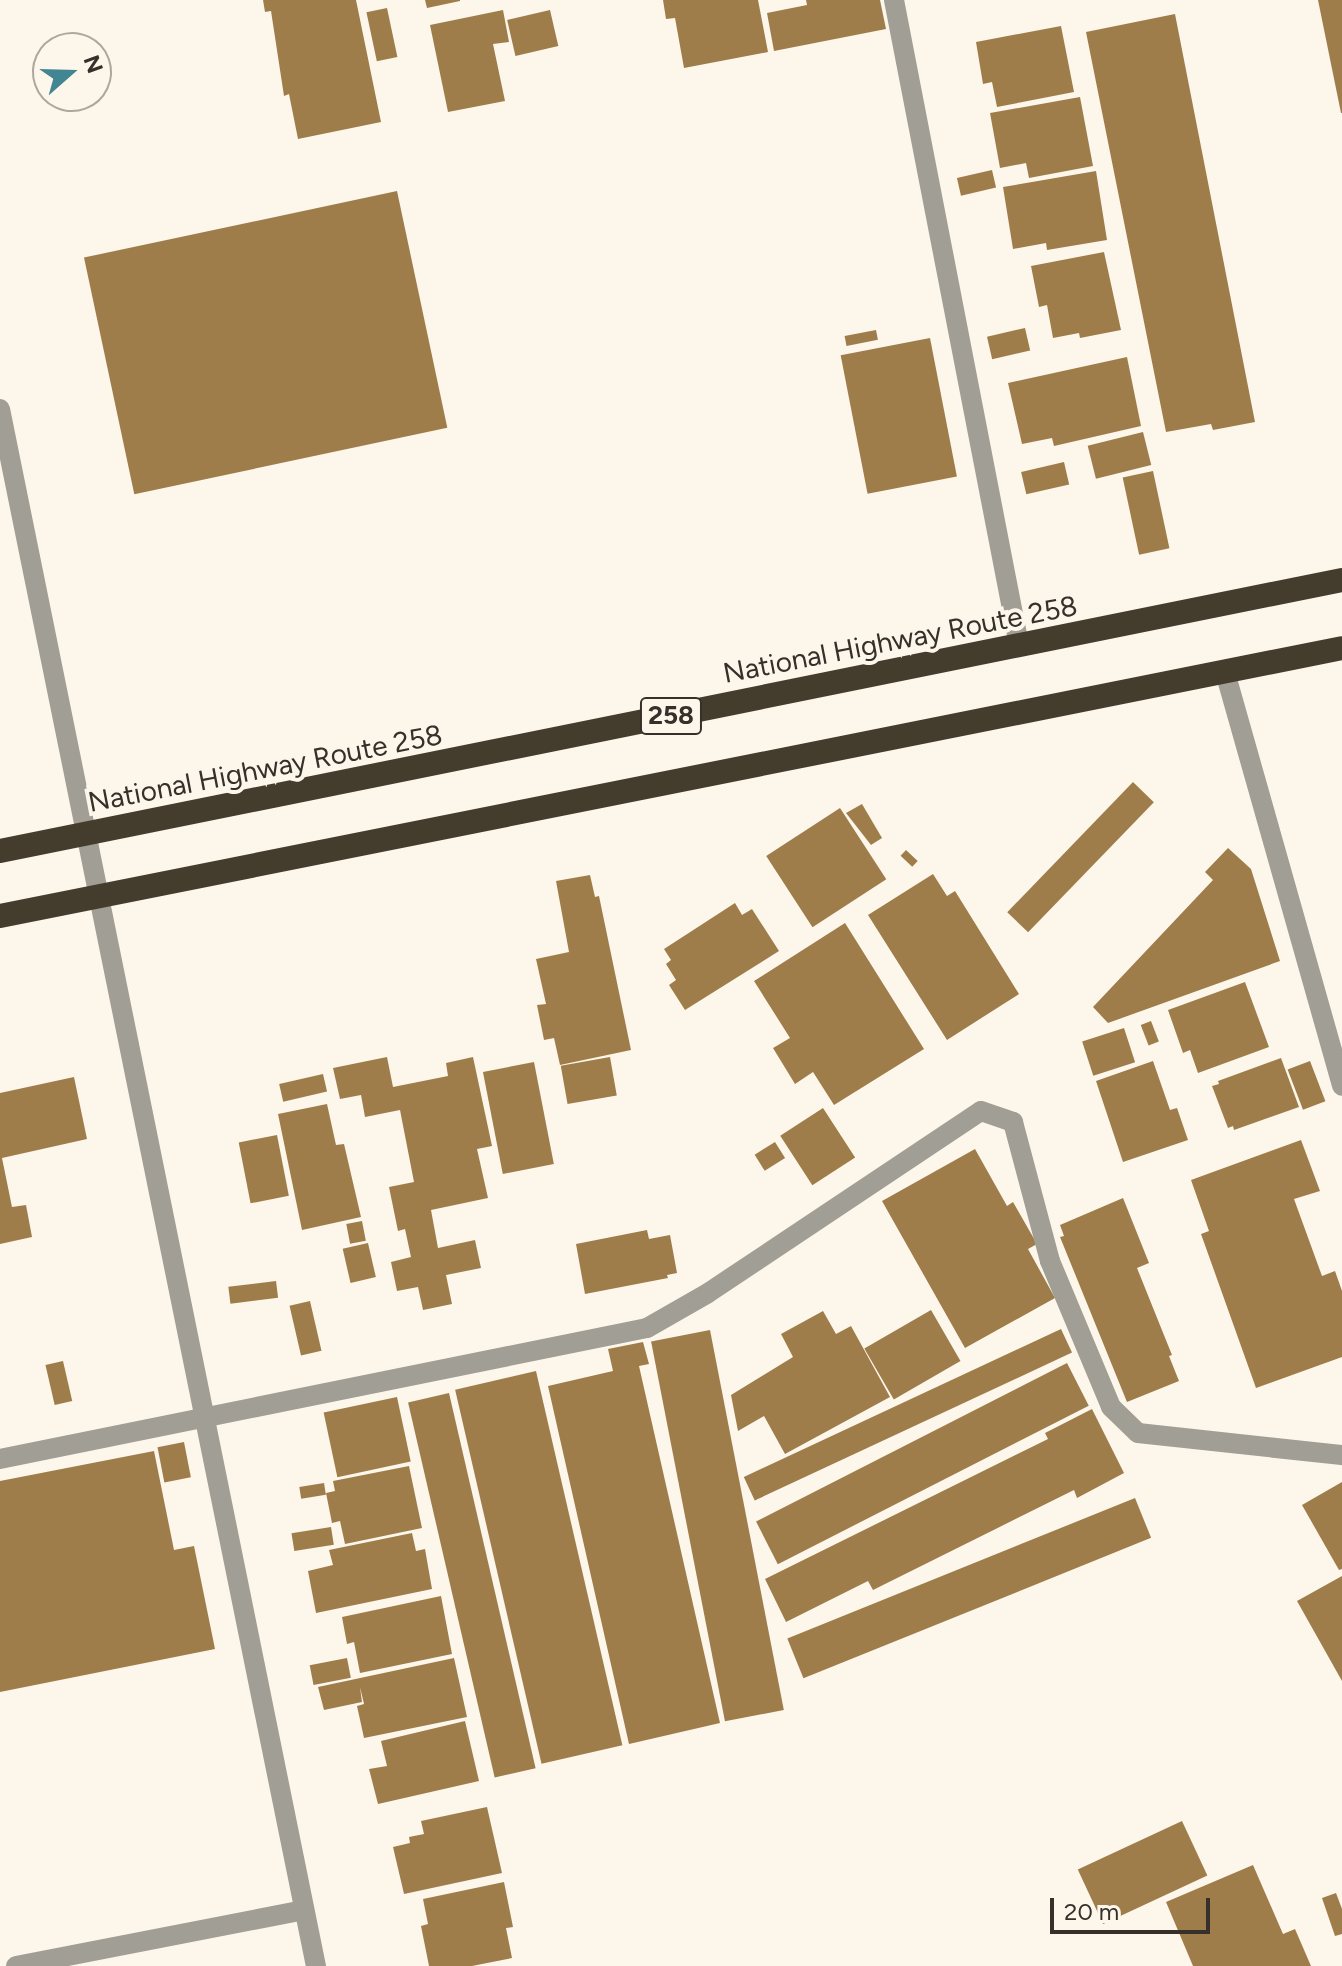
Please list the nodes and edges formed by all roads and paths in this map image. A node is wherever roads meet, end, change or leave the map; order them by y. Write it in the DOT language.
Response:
graph roads {
  1 [pos="894,0"];
  2 [pos="0,409"];
  3 [pos="1342,580"];
  4 [pos="1019,645"];
  5 [pos="1342,648"];
  6 [pos="1225,672"];
  7 [pos="87,834"];
  8 [pos="0,851"];
  9 [pos="100,894"];
  10 [pos="0,916"];
  11 [pos="1342,1086"];
  12 [pos="206,1418"];
  13 [pos="1342,1455"];
  14 [pos="0,1459"];
  15 [pos="304,1910"];
  16 [pos="16,1966"];
  17 [pos="316,1966"];
  1 -- 4 [label="street"];
  2 -- 7 [label="street"];
  3 -- 4 [label="highway, National Highway Route 258 / 258"];
  4 -- 7 [label="highway, National Highway Route 258 / 258"];
  5 -- 6 [label="highway, 258"];
  6 -- 9 [label="highway, 258"];
  6 -- 11 [label="street"];
  7 -- 8 [label="highway, National Highway Route 258 / 258"];
  7 -- 9 [label="street"];
  9 -- 10 [label="highway, 258"];
  9 -- 12 [label="street"];
  12 -- 13 [label="street"];
  12 -- 14 [label="street"];
  12 -- 15 [label="street"];
  15 -- 16 [label="street"];
  15 -- 17 [label="street"];
}
